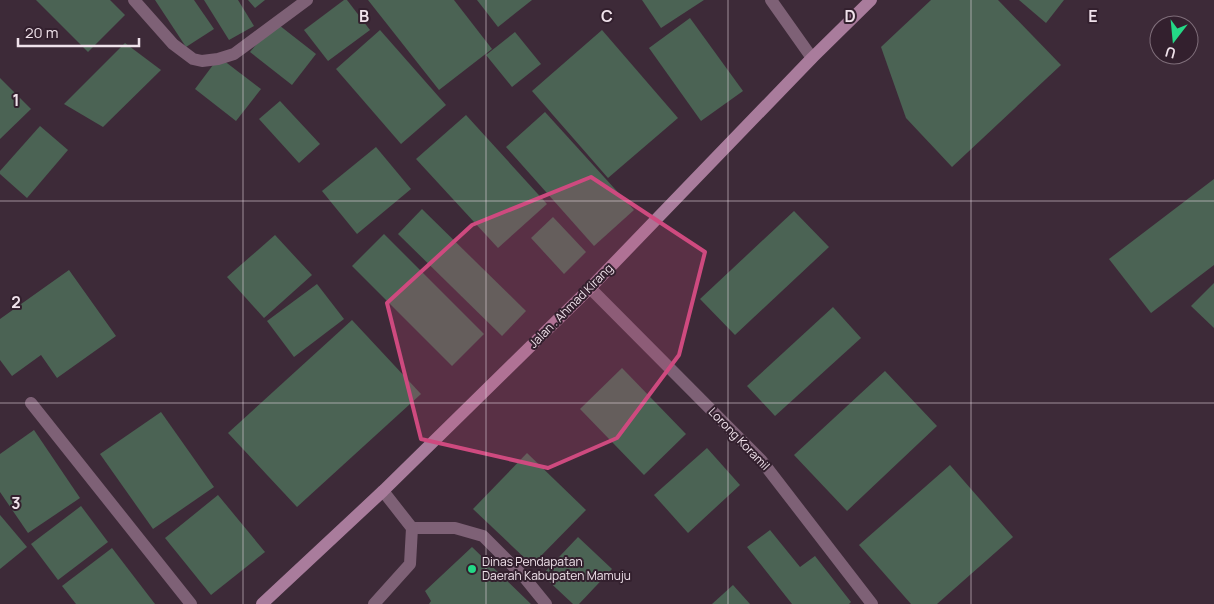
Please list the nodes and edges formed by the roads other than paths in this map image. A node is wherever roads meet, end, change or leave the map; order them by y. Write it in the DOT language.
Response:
graph roads {
  1 [pos="134,0"];
  2 [pos="306,0"];
  3 [pos="771,0"];
  4 [pos="871,0"];
  5 [pos="812,58"];
  6 [pos="590,288"];
  7 [pos="31,404"];
  8 [pos="383,491"];
  9 [pos="412,528"];
  10 [pos="192,604"];
  11 [pos="262,604"];
  12 [pos="374,604"];
  13 [pos="546,604"];
  14 [pos="872,604"];
  1 -- 2 [label="street"];
  3 -- 5 [label="street"];
  4 -- 5 [label="main road, Jalan . Ahmad Kirang"];
  5 -- 6 [label="main road, Jalan . Ahmad Kirang"];
  6 -- 8 [label="main road, Jalan . Ahmad Kirang"];
  6 -- 14 [label="street, Lorong Koramil"];
  7 -- 10 [label="street"];
  8 -- 9 [label="street"];
  8 -- 11 [label="main road, Jalan . Ahmad Kirang"];
  9 -- 12 [label="street"];
  9 -- 13 [label="street"];
}
